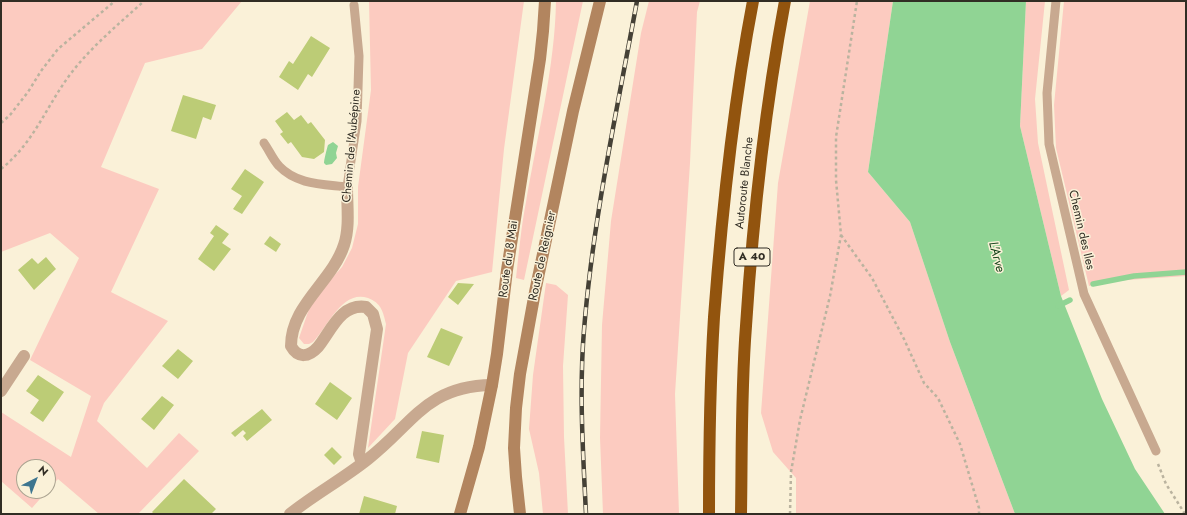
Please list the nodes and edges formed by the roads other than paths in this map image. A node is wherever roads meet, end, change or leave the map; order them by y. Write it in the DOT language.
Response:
graph roads {
  1 [pos="545,1"];
  2 [pos="600,1"];
  3 [pos="753,1"];
  4 [pos="785,1"];
  5 [pos="1056,1"];
  6 [pos="354,5"];
  7 [pos="264,143"];
  8 [pos="347,187"];
  9 [pos="24,356"];
  10 [pos="492,385"];
  11 [pos="1,391"];
  12 [pos="1156,451"];
  13 [pos="362,464"];
  14 [pos="290,514"];
  15 [pos="460,514"];
  16 [pos="520,514"];
  17 [pos="709,514"];
  18 [pos="741,514"];
  1 -- 10 [label="main road, Route du 8 Mai"];
  2 -- 16 [label="main road, Route de Reignier"];
  3 -- 17 [label="highway, Autoroute Blanche / A 40"];
  4 -- 18 [label="highway, Autoroute Blanche / A 40"];
  5 -- 12 [label="lane, Chemin des Iles"];
  6 -- 8 [label="lane, Chemin de l'Aubépine"];
  7 -- 8 [label="lane"];
  8 -- 13 [label="street, Chemin de l'Aubépine"];
  9 -- 11 [label="street"];
  10 -- 13 [label="street"];
  10 -- 15 [label="main road, Route du 8 Mai"];
  13 -- 14 [label="street"];
}
